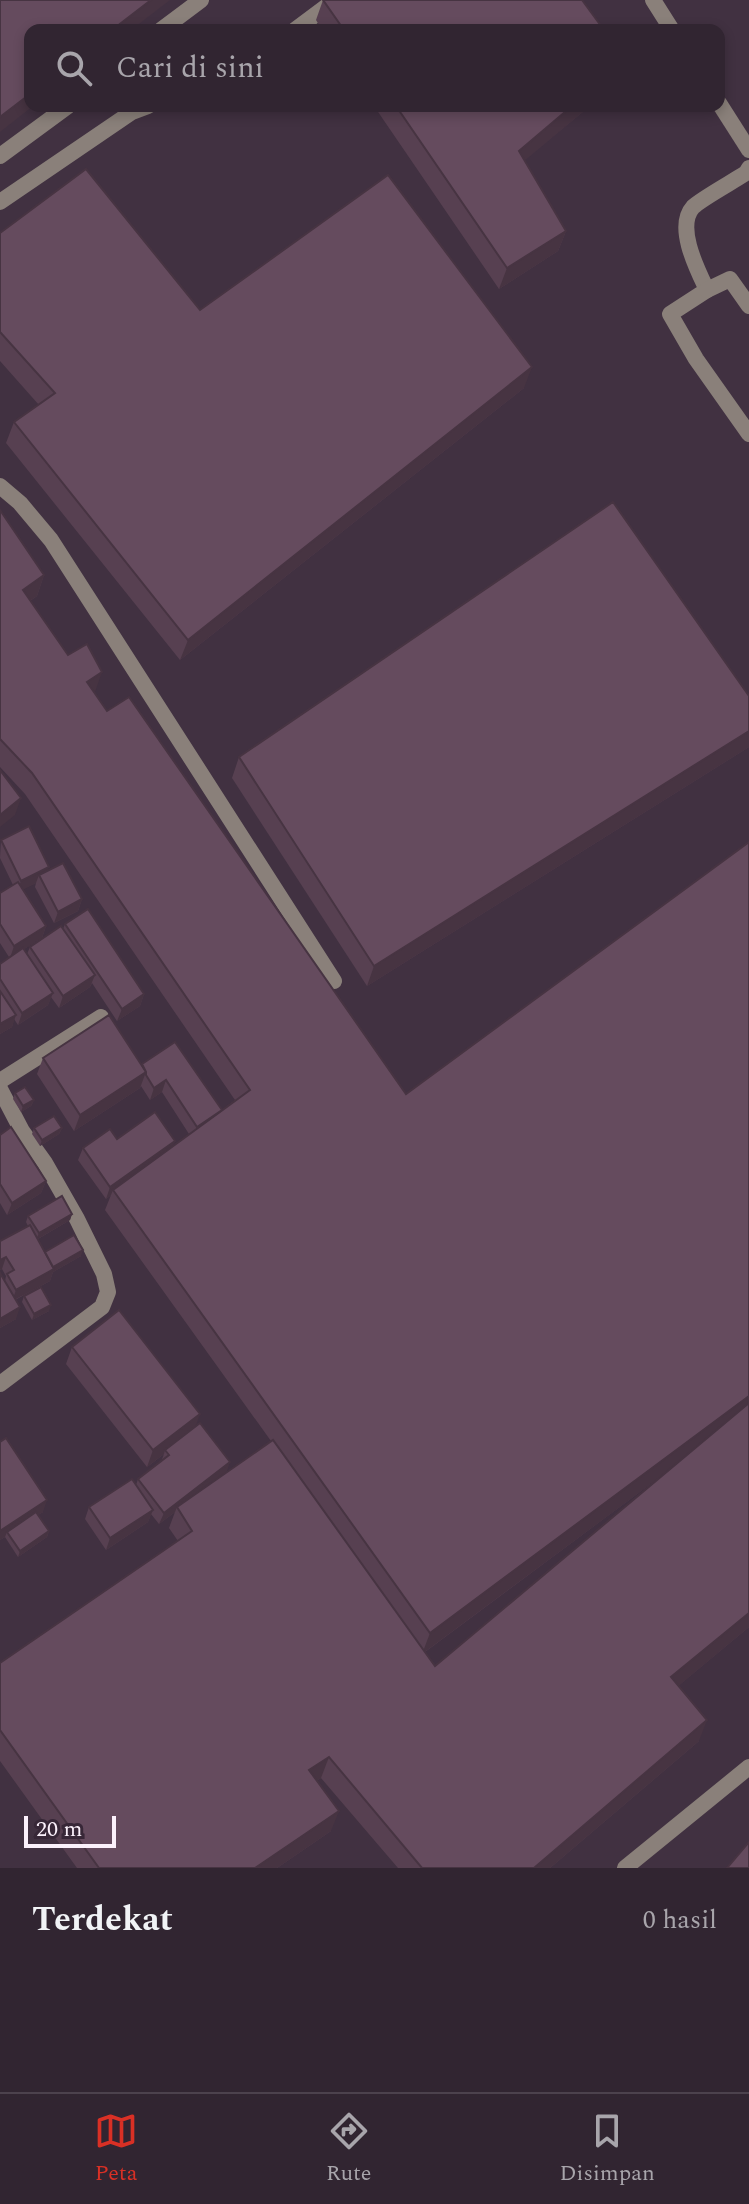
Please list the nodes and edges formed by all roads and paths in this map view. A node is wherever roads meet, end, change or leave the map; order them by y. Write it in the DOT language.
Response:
graph roads {
  1 [pos="201,0"];
  2 [pos="335,0"];
  3 [pos="653,0"];
  4 [pos="169,24"];
  5 [pos="303,24"];
  6 [pos="668,24"];
  7 [pos="60,112"];
  8 [pos="132,112"];
  9 [pos="725,112"];
  10 [pos="749,150"];
  11 [pos="0,156"];
  12 [pos="749,168"];
  13 [pos="0,202"];
  14 [pos="707,290"];
  15 [pos="749,306"];
  16 [pos="749,434"];
  17 [pos="0,486"];
  18 [pos="334,981"];
  19 [pos="101,1017"];
  20 [pos="0,1081"];
  21 [pos="0,1089"];
  22 [pos="22,1131"];
  23 [pos="0,1137"];
  24 [pos="0,1384"];
  25 [pos="749,1767"];
  26 [pos="625,1868"];
  1 -- 4 [label="street"];
  2 -- 5 [label="street"];
  3 -- 6 [label="street"];
  7 -- 11 [label="street"];
  8 -- 13 [label="street"];
  9 -- 10 [label="street"];
  12 -- 14 [label="street"];
  14 -- 15 [label="street"];
  14 -- 16 [label="street"];
  17 -- 18 [label="street"];
  19 -- 20 [label="street"];
  21 -- 22 [label="street"];
  22 -- 23 [label="street"];
  22 -- 24 [label="street"];
  25 -- 26 [label="street"];
}
